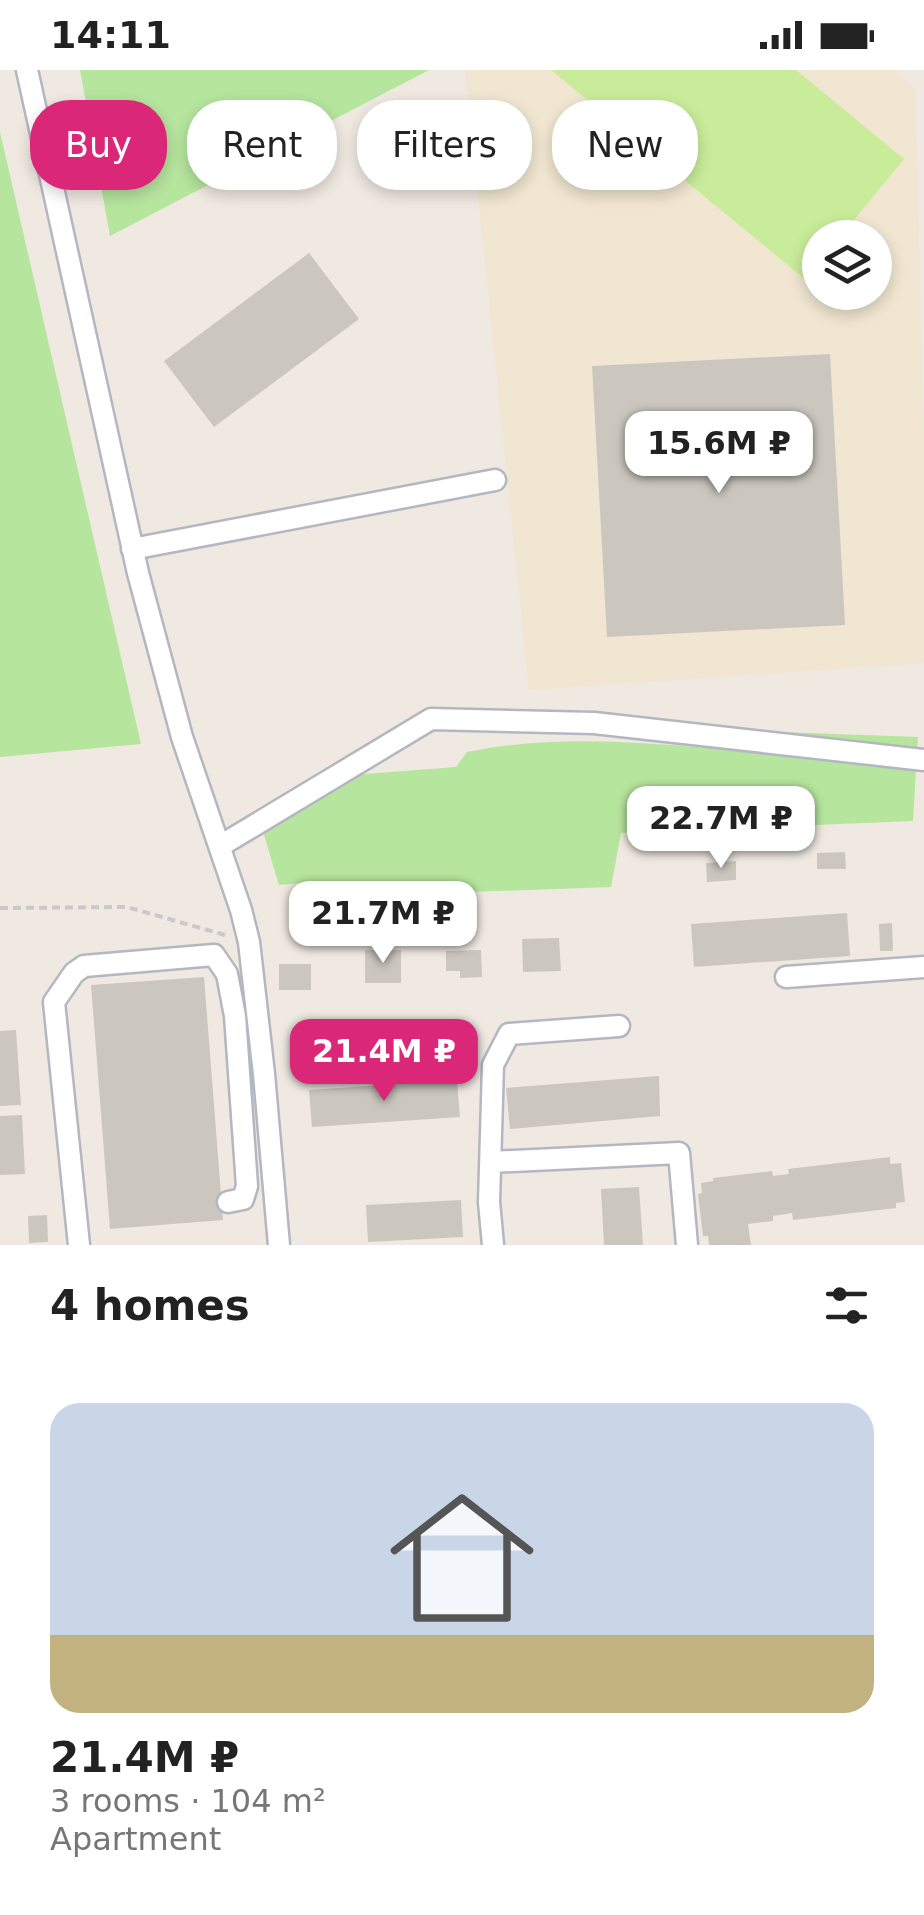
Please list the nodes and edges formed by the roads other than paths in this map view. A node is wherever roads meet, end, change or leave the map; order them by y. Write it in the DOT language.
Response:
graph roads {
  1 [pos="27,70"];
  2 [pos="495,480"];
  3 [pos="132,549"];
  4 [pos="924,760"];
  5 [pos="220,846"];
  6 [pos="924,967"];
  7 [pos="786,977"];
  8 [pos="619,1026"];
  9 [pos="491,1162"];
  10 [pos="228,1202"];
  11 [pos="79,1245"];
  12 [pos="280,1245"];
  13 [pos="493,1245"];
  14 [pos="687,1245"];
  1 -- 3 [label="lane"];
  2 -- 3 [label="lane"];
  3 -- 5 [label="lane"];
  4 -- 5 [label="lane"];
  5 -- 12 [label="lane"];
  6 -- 7 [label="lane"];
  8 -- 9 [label="lane"];
  9 -- 13 [label="lane"];
  9 -- 14 [label="lane"];
  10 -- 11 [label="lane"];
}
